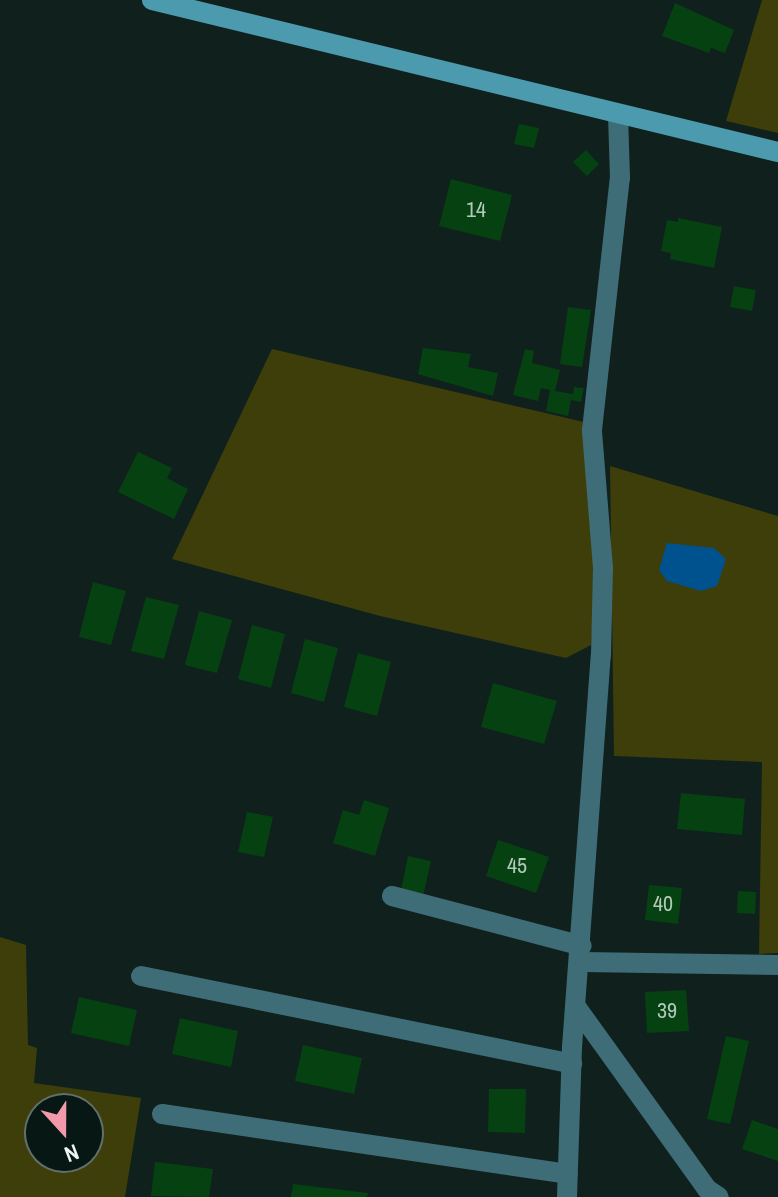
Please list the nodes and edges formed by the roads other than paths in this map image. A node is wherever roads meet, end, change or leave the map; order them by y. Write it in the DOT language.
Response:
graph roads {
  1 [pos="152,0"];
  2 [pos="618,114"];
  3 [pos="778,152"];
  4 [pos="392,896"];
  5 [pos="582,954"];
  6 [pos="778,965"];
  7 [pos="141,976"];
  8 [pos="577,1008"];
  9 [pos="572,1064"];
  10 [pos="162,1114"];
  11 [pos="568,1174"];
  12 [pos="567,1197"];
  13 [pos="719,1197"];
  1 -- 2 [label="street"];
  2 -- 3 [label="street"];
  2 -- 5 [label="street"];
  4 -- 5 [label="street"];
  5 -- 6 [label="street"];
  5 -- 8 [label="street"];
  7 -- 9 [label="street"];
  8 -- 9 [label="street"];
  8 -- 13 [label="street"];
  9 -- 11 [label="street"];
  10 -- 11 [label="street"];
  11 -- 12 [label="street"];
}
